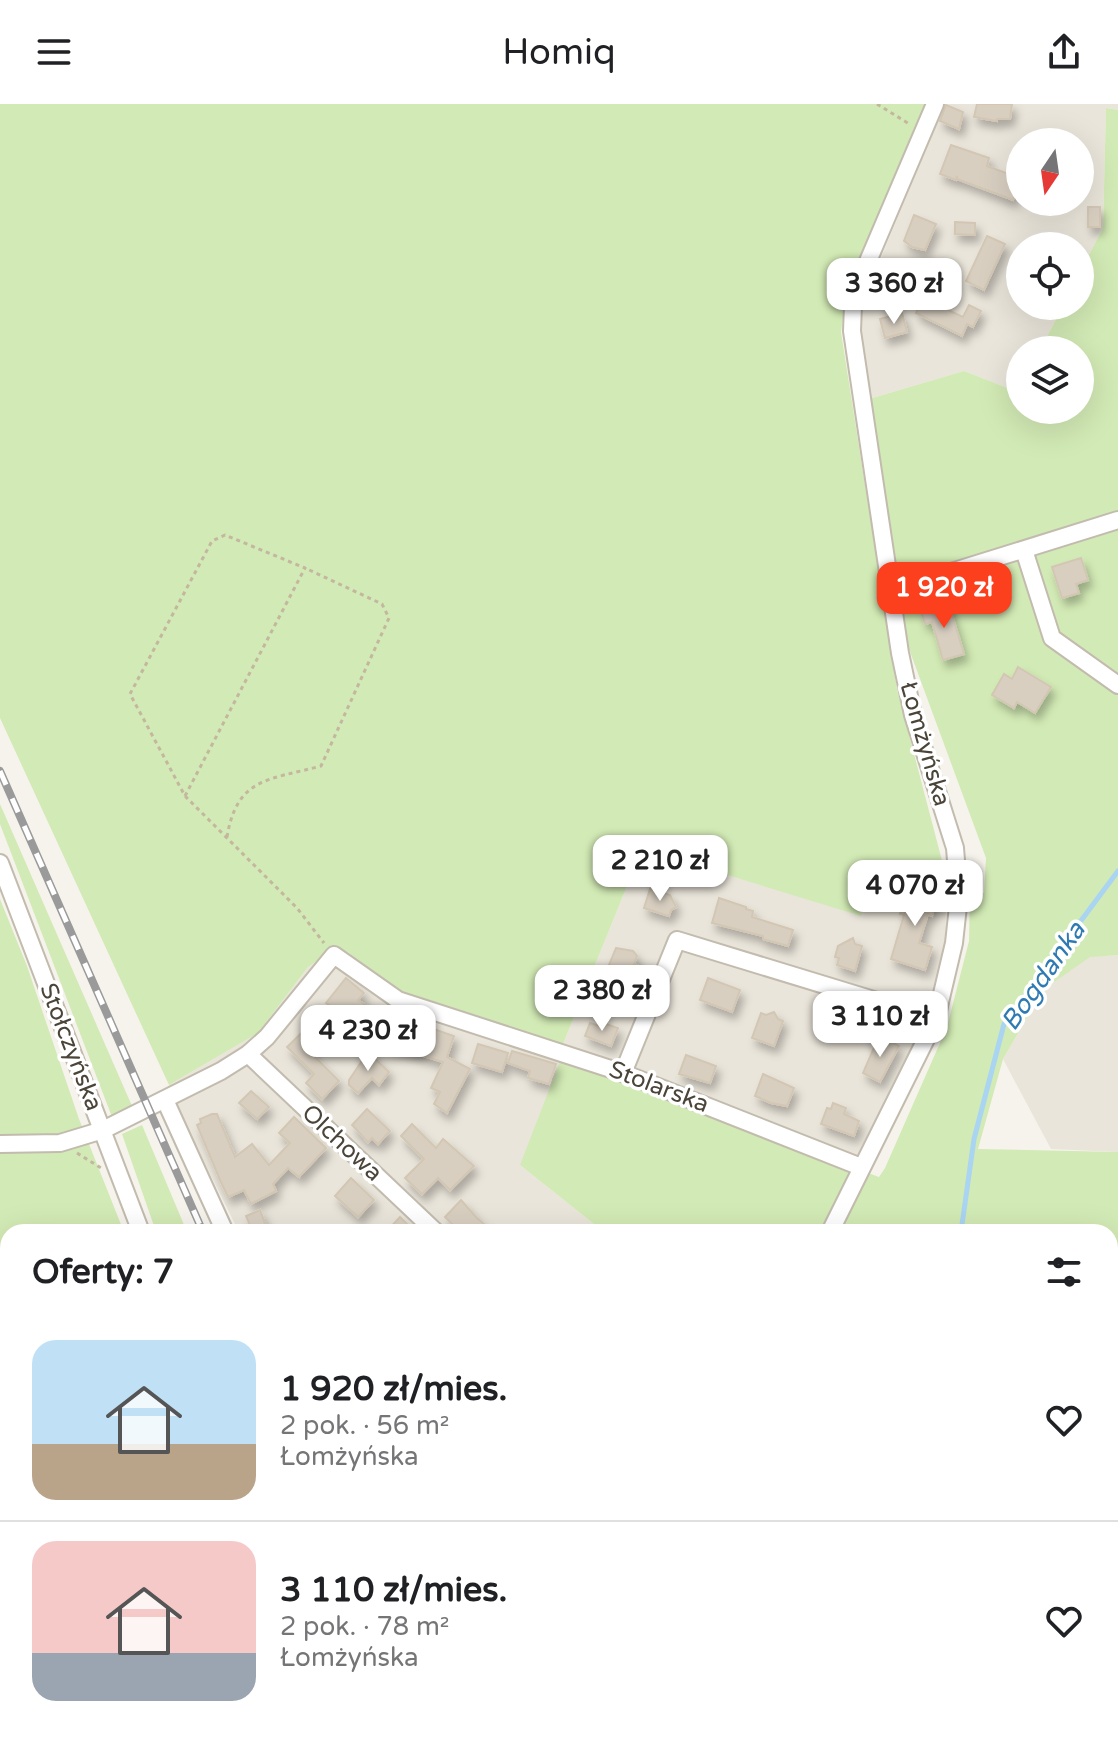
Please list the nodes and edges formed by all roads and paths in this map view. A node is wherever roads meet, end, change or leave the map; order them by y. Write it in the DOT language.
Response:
graph roads {
  1 [pos="877,104"];
  2 [pos="935,104"];
  3 [pos="925,133"];
  4 [pos="1118,520"];
  5 [pos="1024,550"];
  6 [pos="305,568"];
  7 [pos="890,591"];
  8 [pos="1118,685"];
  9 [pos="185,796"];
  10 [pos="227,837"];
  11 [pos="0,863"];
  12 [pos="334,955"];
  13 [pos="936,1019"];
  14 [pos="248,1054"];
  15 [pos="623,1073"];
  16 [pos="165,1100"];
  17 [pos="103,1130"];
  18 [pos="60,1143"];
  19 [pos="0,1144"];
  20 [pos="861,1167"];
  21 [pos="103,1169"];
  22 [pos="138,1224"];
  23 [pos="221,1224"];
  24 [pos="428,1224"];
  25 [pos="834,1224"];
  1 -- 3 [label="path"];
  2 -- 3 [label="street, Łomżyńska"];
  3 -- 7 [label="street, Łomżyńska"];
  4 -- 5 [label="street"];
  5 -- 7 [label="street"];
  5 -- 8 [label="street"];
  6 -- 9 [label="path"];
  6 -- 9 [label="path"];
  6 -- 10 [label="path"];
  7 -- 13 [label="street, Łomżyńska"];
  9 -- 10 [label="path"];
  10 -- 12 [label="path"];
  11 -- 17 [label="street, Stołczyńska"];
  12 -- 14 [label="street"];
  12 -- 15 [label="street, Stolarska"];
  13 -- 15 [label="street"];
  13 -- 20 [label="street, Łomżyńska"];
  14 -- 16 [label="street"];
  14 -- 24 [label="street, Olchowa"];
  15 -- 20 [label="street, Stolarska"];
  16 -- 17 [label="street"];
  16 -- 23 [label="street"];
  17 -- 18 [label="street"];
  17 -- 22 [label="street, Stołczyńska"];
  18 -- 19 [label="street"];
  18 -- 21 [label="path"];
  20 -- 25 [label="street, Łomżyńska"];
}
